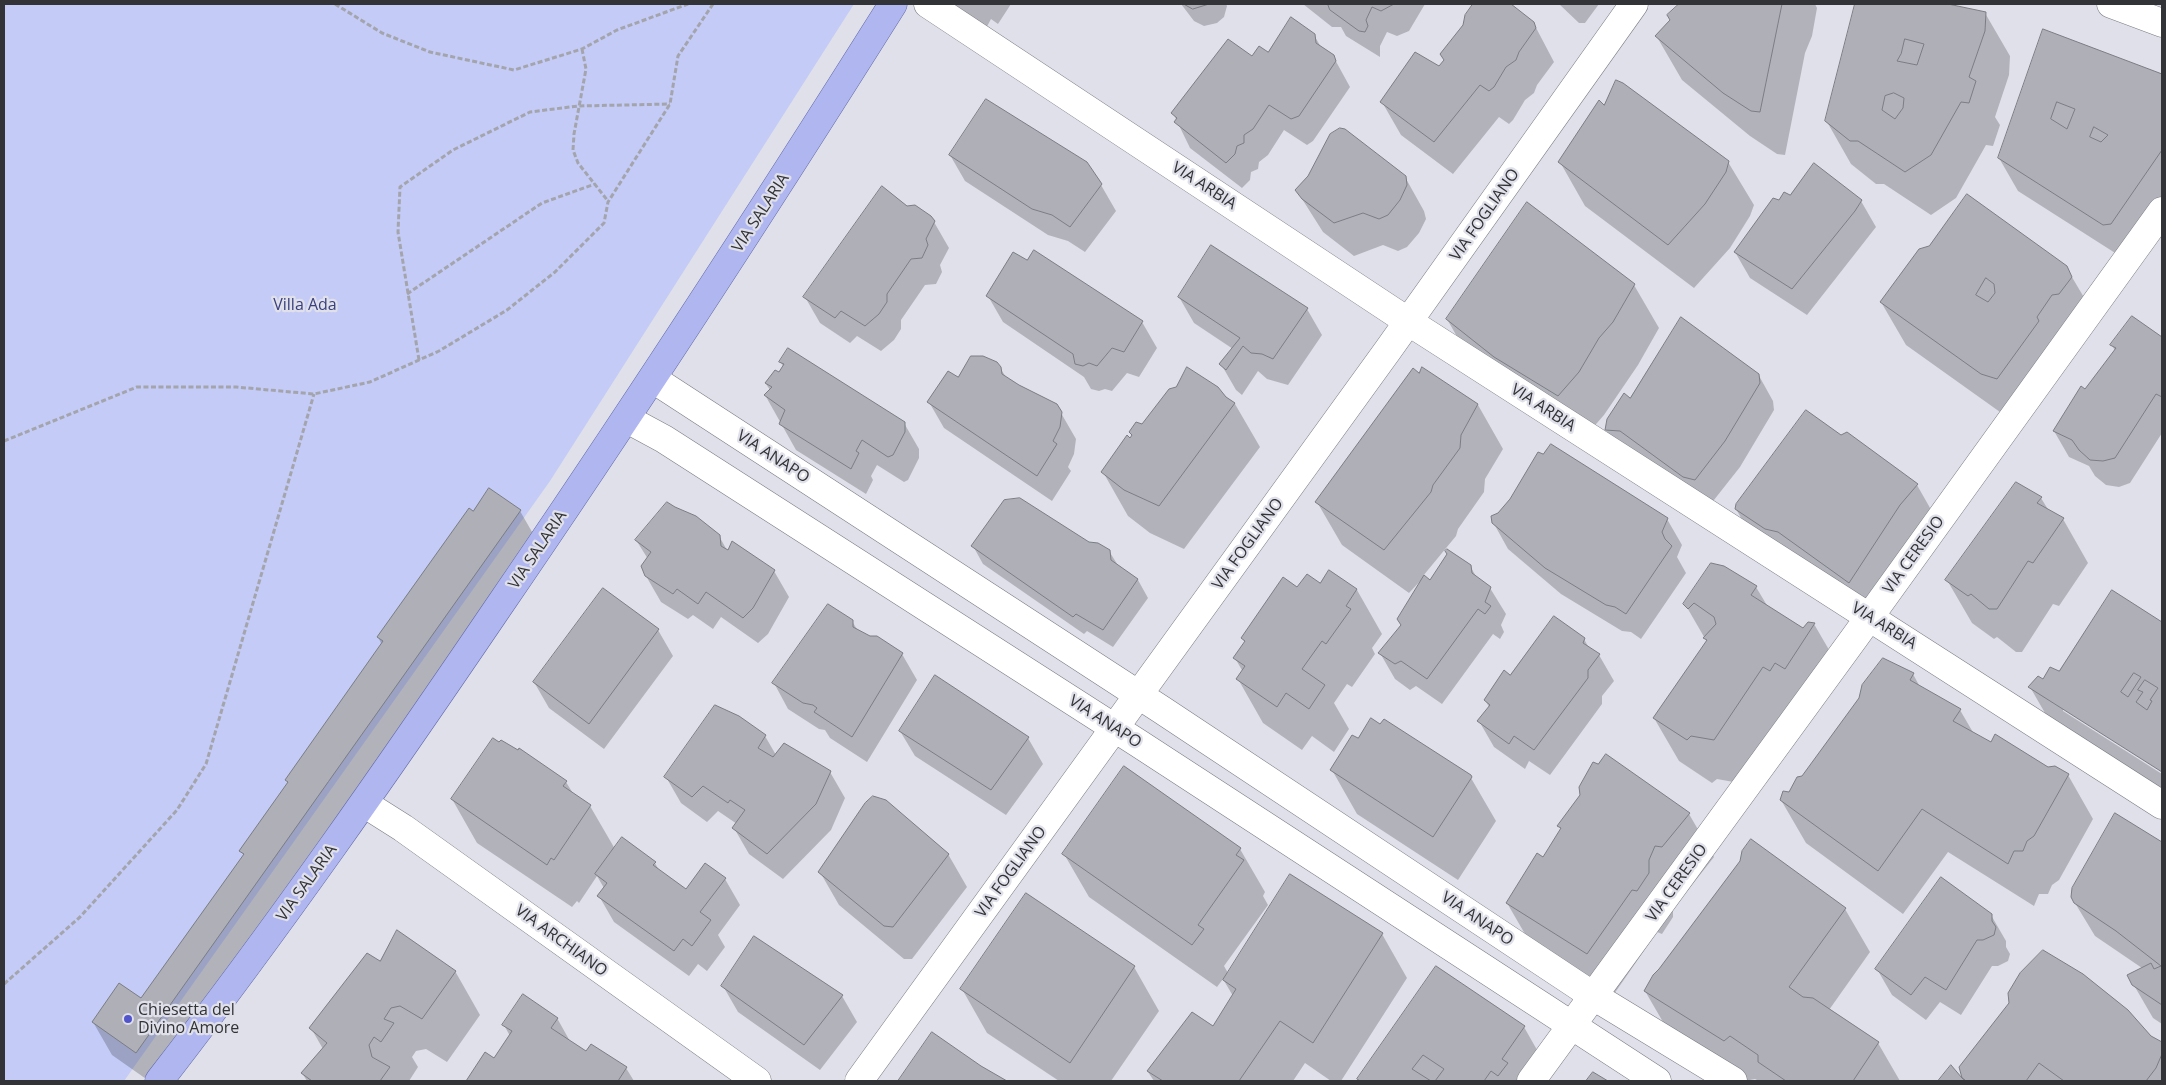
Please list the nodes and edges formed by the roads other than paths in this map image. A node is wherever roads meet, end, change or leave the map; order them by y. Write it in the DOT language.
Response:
graph roads {
  1 [pos="893,4"];
  2 [pos="928,4"];
  3 [pos="1634,4"];
  4 [pos="2111,4"];
  5 [pos="2162,23"];
  6 [pos="2162,211"];
  7 [pos="1409,322"];
  8 [pos="653,378"];
  9 [pos="627,419"];
  10 [pos="894,535"];
  11 [pos="869,570"];
  12 [pos="1869,617"];
  13 [pos="1139,695"];
  14 [pos="1115,729"];
  15 [pos="365,804"];
  16 [pos="2162,805"];
  17 [pos="1360,841"];
  18 [pos="1339,874"];
  19 [pos="1595,997"];
  20 [pos="1571,1026"];
  21 [pos="160,1081"];
  22 [pos="757,1081"];
  23 [pos="859,1081"];
  24 [pos="1532,1081"];
  25 [pos="1657,1081"];
  26 [pos="1733,1081"];
  1 -- 8 [label="main road, VIA SALARIA"];
  2 -- 7 [label="street, VIA ARBIA"];
  3 -- 7 [label="street, VIA FOGLIANO"];
  4 -- 5 [label="street"];
  6 -- 12 [label="street, VIA CERESIO"];
  7 -- 12 [label="street, VIA ARBIA"];
  7 -- 13 [label="street, VIA FOGLIANO"];
  8 -- 9 [label="main road, VIA SALARIA"];
  8 -- 10 [label="street, VIA ANAPO"];
  9 -- 11 [label="street, VIA ANAPO"];
  9 -- 15 [label="main road, VIA SALARIA"];
  10 -- 11 [label="street"];
  10 -- 13 [label="street, VIA ANAPO"];
  11 -- 14 [label="street, VIA ANAPO"];
  12 -- 16 [label="street, VIA ARBIA"];
  12 -- 19 [label="street, VIA CERESIO"];
  13 -- 14 [label="street, VIA FOGLIANO"];
  13 -- 17 [label="street, VIA ANAPO"];
  14 -- 18 [label="street, VIA ANAPO"];
  14 -- 23 [label="street, VIA FOGLIANO"];
  15 -- 21 [label="main road, VIA SALARIA"];
  15 -- 22 [label="street, VIA ARCHIANO"];
  17 -- 18 [label="street"];
  17 -- 19 [label="street, VIA ANAPO"];
  18 -- 20 [label="street, VIA ANAPO"];
  19 -- 20 [label="street"];
  19 -- 26 [label="street, VIA ANAPO"];
  20 -- 24 [label="street"];
  20 -- 25 [label="street, VIA ANAPO"];
}
